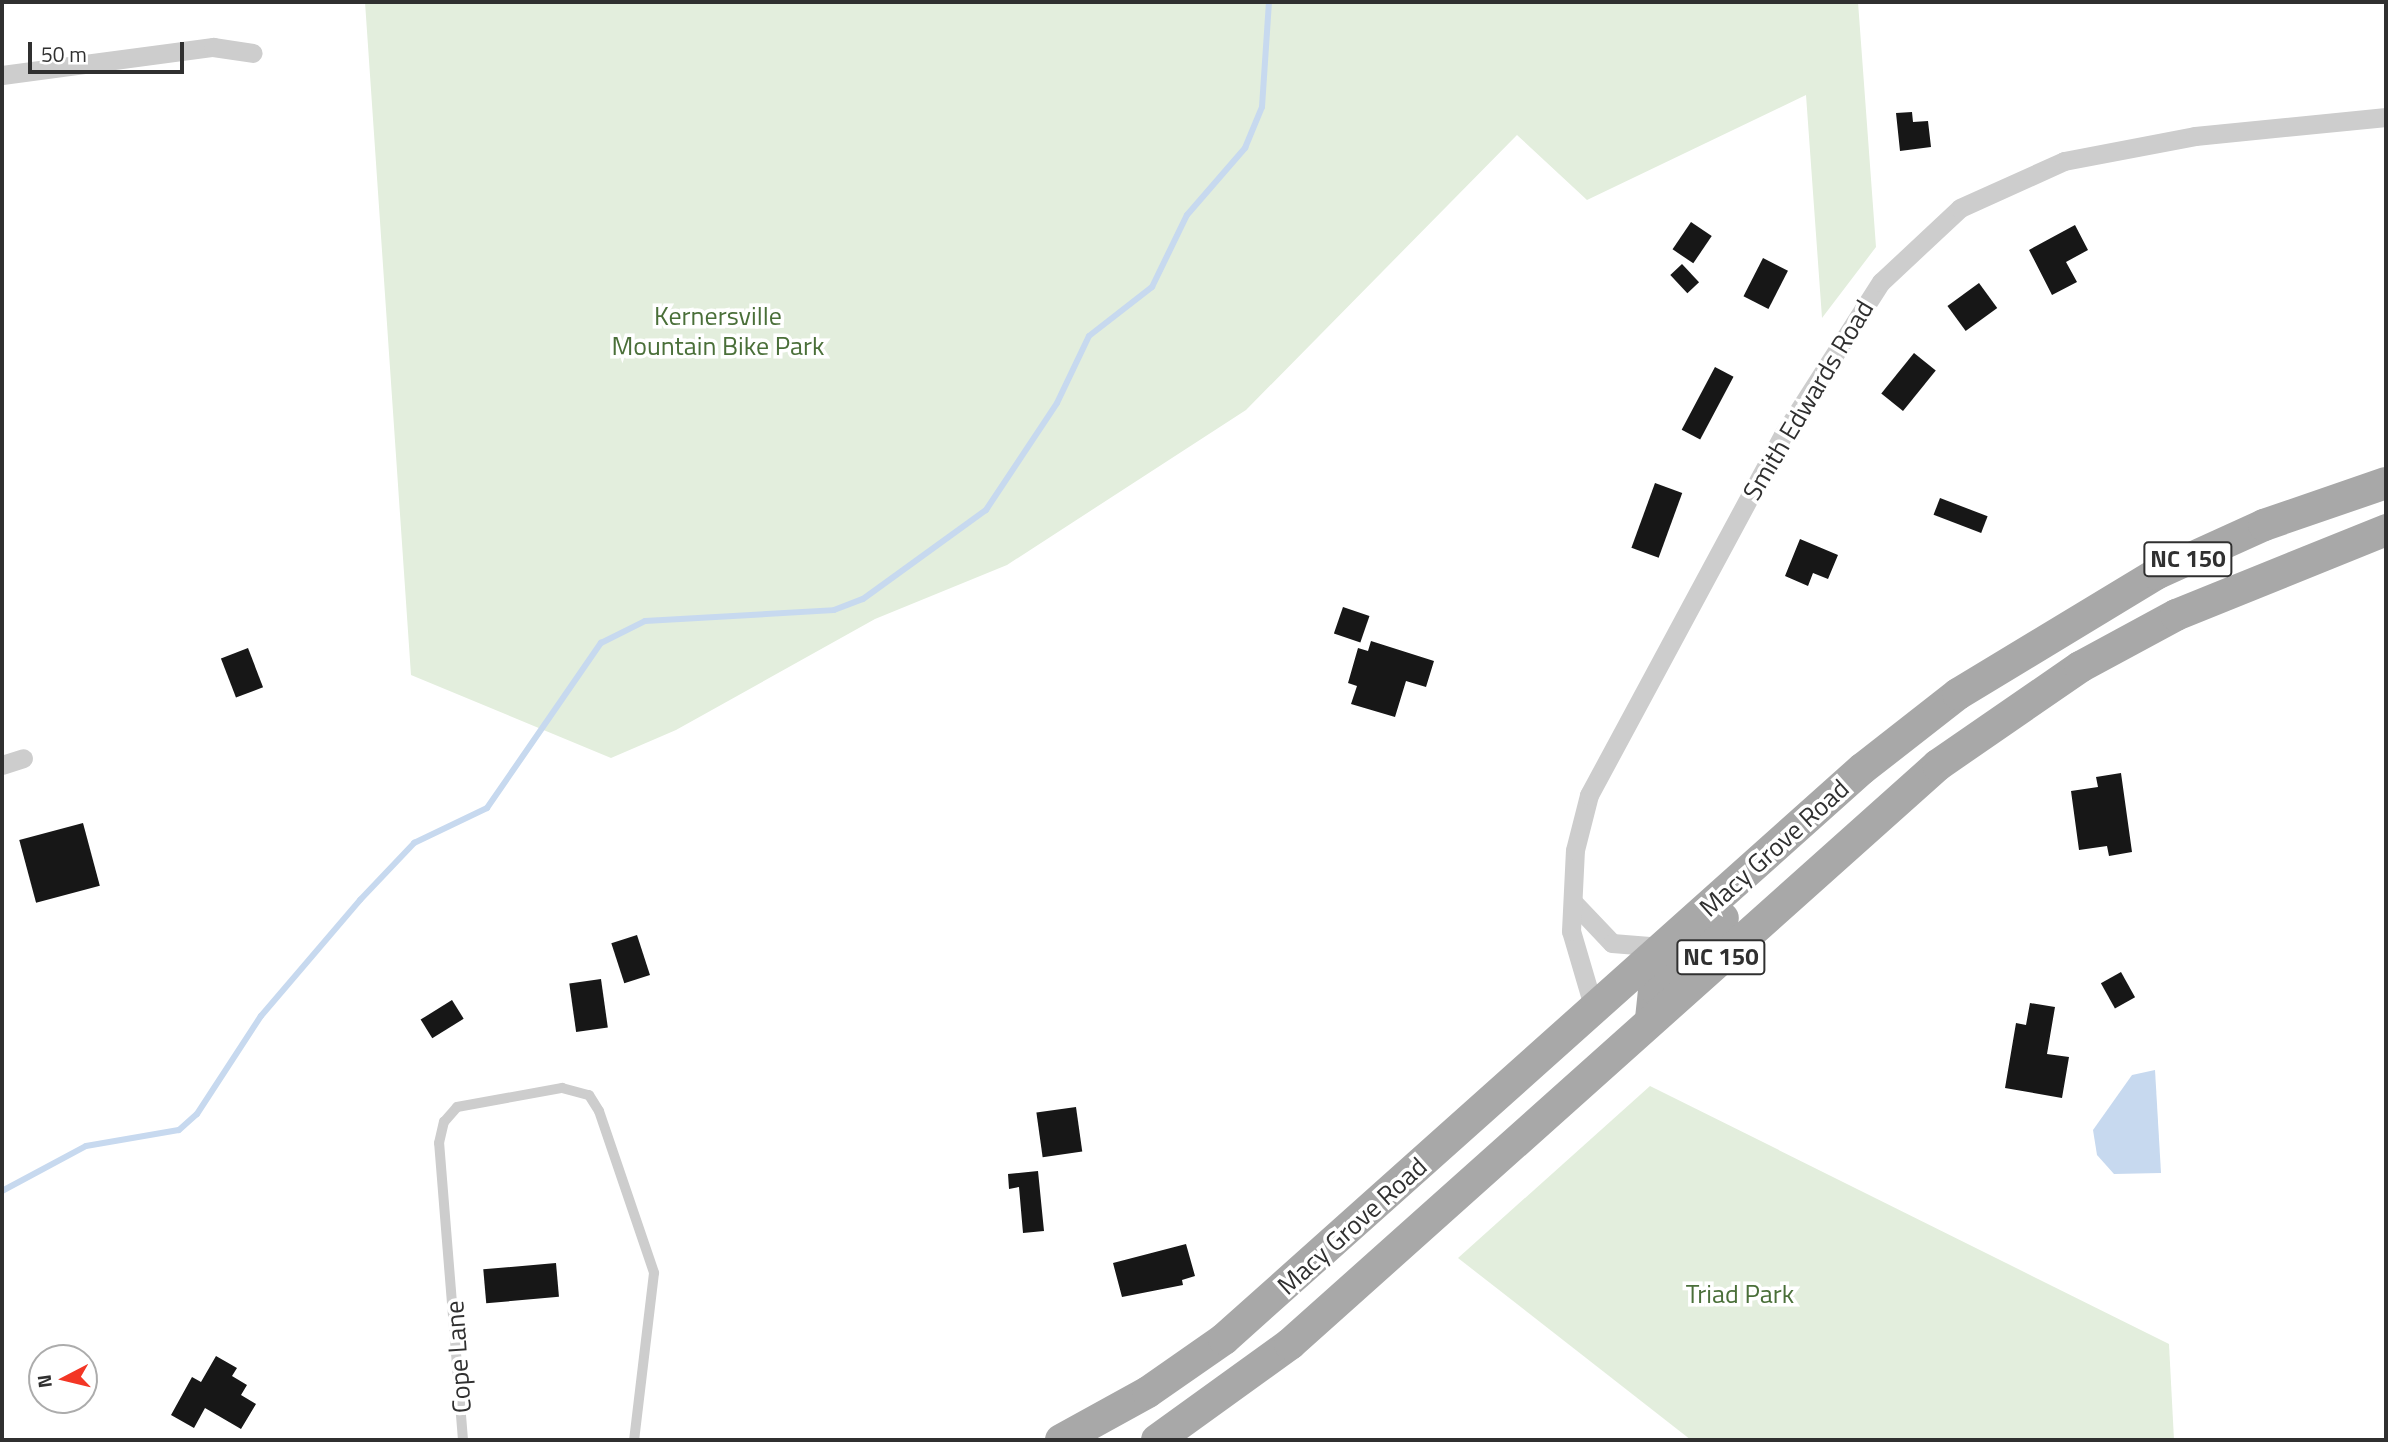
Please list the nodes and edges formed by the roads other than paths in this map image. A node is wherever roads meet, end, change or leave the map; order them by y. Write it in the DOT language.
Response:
graph roads {
  1 [pos="253,53"];
  2 [pos="2,75"];
  3 [pos="2386,117"];
  4 [pos="2386,483"];
  5 [pos="2386,530"];
  6 [pos="23,758"];
  7 [pos="2,765"];
  8 [pos="1862,769"];
  9 [pos="1574,903"];
  10 [pos="1663,947"];
  11 [pos="1594,1009"];
  12 [pos="1651,1019"];
  13 [pos="463,1440"];
  14 [pos="634,1440"];
  15 [pos="1061,1440"];
  16 [pos="1157,1440"];
  1 -- 2 [label="street"];
  3 -- 9 [label="street, Smith Edwards Road"];
  4 -- 8 [label="main road, Macy Grove Road / NC 150"];
  5 -- 12 [label="main road, Macy Grove Road / NC 150"];
  6 -- 7 [label="street"];
  8 -- 10 [label="main road, Macy Grove Road / NC 150"];
  8 -- 12 [label="main road"];
  9 -- 10 [label="street"];
  9 -- 11 [label="street, Smith Edwards Road"];
  10 -- 11 [label="main road, Macy Grove Road / NC 150"];
  11 -- 15 [label="main road, Macy Grove Road / NC 150"];
  12 -- 16 [label="main road, Macy Grove Road / NC 150"];
  13 -- 14 [label="lane, Cope Lane"];
}
